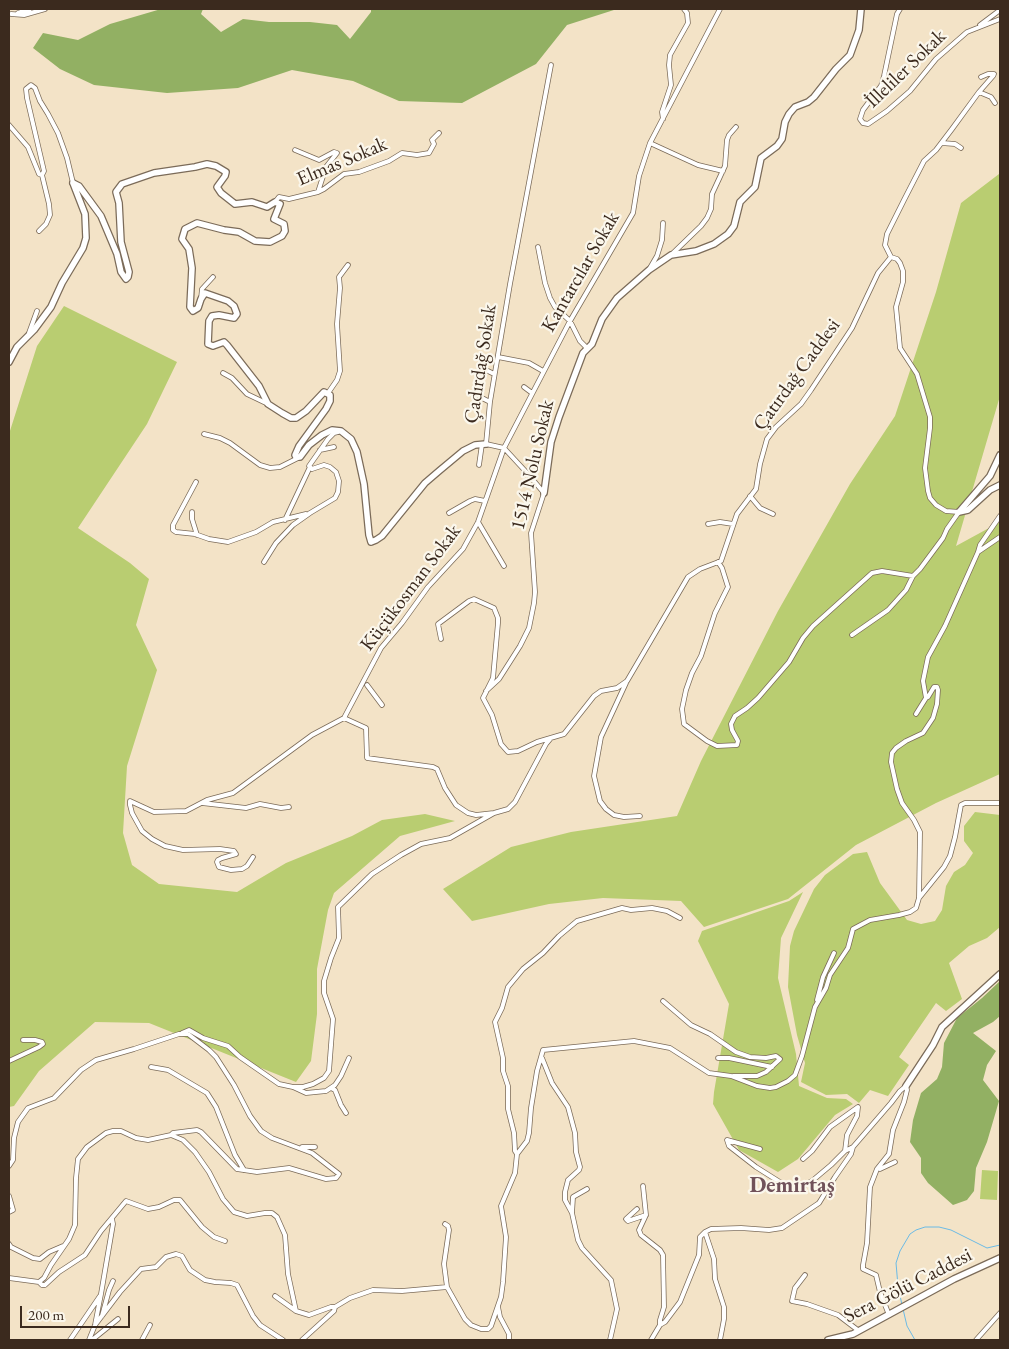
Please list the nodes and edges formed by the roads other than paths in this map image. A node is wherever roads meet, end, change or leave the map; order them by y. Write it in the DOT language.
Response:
graph roads {
  1 [pos="30,9"];
  2 [pos="45,9"];
  3 [pos="684,9"];
  4 [pos="720,9"];
  5 [pos="861,9"];
  6 [pos="900,9"];
  7 [pos="1000,10"];
  8 [pos="10,15"];
  9 [pos="1000,19"];
  10 [pos="976,27"];
  11 [pos="551,65"];
  12 [pos="981,77"];
  13 [pos="979,92"];
  14 [pos="995,103"];
  15 [pos="663,119"];
  16 [pos="9,125"];
  17 [pos="736,127"];
  18 [pos="439,133"];
  19 [pos="650,143"];
  20 [pos="940,144"];
  21 [pos="961,148"];
  22 [pos="295,150"];
  23 [pos="723,171"];
  24 [pos="42,175"];
  25 [pos="73,183"];
  26 [pos="318,192"];
  27 [pos="275,202"];
  28 [pos="663,223"];
  29 [pos="39,231"];
  30 [pos="538,247"];
  31 [pos="670,255"];
  32 [pos="891,257"];
  33 [pos="348,265"];
  34 [pos="649,270"];
  35 [pos="213,277"];
  36 [pos="201,299"];
  37 [pos="37,311"];
  38 [pos="570,321"];
  39 [pos="28,335"];
  40 [pos="587,348"];
  41 [pos="498,356"];
  42 [pos="9,362"];
  43 [pos="484,370"];
  44 [pos="543,371"];
  45 [pos="223,373"];
  46 [pos="494,374"];
  47 [pos="524,386"];
  48 [pos="328,393"];
  49 [pos="532,393"];
  50 [pos="480,397"];
  51 [pos="490,402"];
  52 [pos="268,404"];
  53 [pos="341,431"];
  54 [pos="204,434"];
  55 [pos="484,444"];
  56 [pos="334,447"];
  57 [pos="504,448"];
  58 [pos="320,450"];
  59 [pos="1000,455"];
  60 [pos="298,458"];
  61 [pos="479,465"];
  62 [pos="310,467"];
  63 [pos="196,482"];
  64 [pos="1000,486"];
  65 [pos="544,493"];
  66 [pos="750,496"];
  67 [pos="485,501"];
  68 [pos="192,512"];
  69 [pos="959,512"];
  70 [pos="310,513"];
  71 [pos="449,513"];
  72 [pos="774,514"];
  73 [pos="1000,516"];
  74 [pos="285,520"];
  75 [pos="478,522"];
  76 [pos="708,524"];
  77 [pos="733,524"];
  78 [pos="197,535"];
  79 [pos="1000,538"];
  80 [pos="978,552"];
  81 [pos="264,562"];
  82 [pos="718,562"];
  83 [pos="504,566"];
  84 [pos="913,576"];
  85 [pos="852,635"];
  86 [pos="441,639"];
  87 [pos="627,681"];
  88 [pos="367,685"];
  89 [pos="486,690"];
  90 [pos="926,698"];
  91 [pos="382,705"];
  92 [pos="916,714"];
  93 [pos="344,718"];
  94 [pos="551,738"];
  95 [pos="202,803"];
  96 [pos="1000,803"];
  97 [pos="289,807"];
  98 [pos="494,813"];
  99 [pos="640,816"];
  100 [pos="253,857"];
  101 [pos="919,898"];
  102 [pos="680,918"];
  103 [pos="834,953"];
  104 [pos="1000,974"];
  105 [pos="663,1001"];
  106 [pos="815,1007"];
  107 [pos="179,1034"];
  108 [pos="23,1040"];
  109 [pos="541,1054"];
  110 [pos="349,1058"];
  111 [pos="718,1058"];
  112 [pos="9,1061"];
  113 [pos="151,1067"];
  114 [pos="772,1067"];
  115 [pos="731,1076"];
  116 [pos="906,1086"];
  117 [pos="293,1087"];
  118 [pos="331,1088"];
  119 [pos="346,1113"];
  120 [pos="171,1135"];
  121 [pos="300,1147"];
  122 [pos="315,1147"];
  123 [pos="853,1147"];
  124 [pos="760,1149"];
  125 [pos="845,1150"];
  126 [pos="517,1154"];
  127 [pos="803,1159"];
  128 [pos="894,1162"];
  129 [pos="9,1166"];
  130 [pos="244,1170"];
  131 [pos="877,1170"];
  132 [pos="644,1186"];
  133 [pos="588,1189"];
  134 [pos="9,1196"];
  135 [pos="636,1209"];
  136 [pos="9,1212"];
  137 [pos="572,1213"];
  138 [pos="646,1215"];
  139 [pos="112,1219"];
  140 [pos="445,1224"];
  141 [pos="705,1232"];
  142 [pos="225,1240"];
  143 [pos="9,1244"];
  144 [pos="63,1246"];
  145 [pos="1000,1258"];
  146 [pos="805,1276"];
  147 [pos="9,1278"];
  148 [pos="113,1281"];
  149 [pos="39,1282"];
  150 [pos="447,1287"];
  151 [pos="102,1294"];
  152 [pos="275,1296"];
  153 [pos="498,1305"];
  154 [pos="335,1308"];
  155 [pos="296,1311"];
  156 [pos="1000,1313"];
  157 [pos="889,1315"];
  158 [pos="118,1319"];
  159 [pos="100,1320"];
  160 [pos="95,1325"];
  161 [pos="660,1325"];
  162 [pos="150,1326"];
  163 [pos="858,1332"];
  164 [pos="70,1340"];
  165 [pos="90,1340"];
  166 [pos="142,1340"];
  167 [pos="283,1340"];
  168 [pos="302,1340"];
  169 [pos="509,1340"];
  170 [pos="610,1340"];
  171 [pos="651,1340"];
  172 [pos="720,1340"];
  173 [pos="828,1340"];
  174 [pos="976,1340"];
  1 -- 8 [label="street"];
  2 -- 8 [label="street"];
  3 -- 15 [label="street"];
  4 -- 15 [label="street, Kantarcılar Sokak"];
  5 -- 31 [label="street"];
  6 -- 10 [label="street, İlleliler Sokak"];
  7 -- 10 [label="street"];
  9 -- 10 [label="street, İlleliler Sokak"];
  11 -- 41 [label="street, Çadırdağ Sokak"];
  12 -- 13 [label="street"];
  13 -- 14 [label="street"];
  13 -- 20 [label="street"];
  15 -- 19 [label="street, Kantarcılar Sokak"];
  16 -- 24 [label="street"];
  17 -- 23 [label="street"];
  18 -- 26 [label="street, Elmas Sokak"];
  19 -- 23 [label="street"];
  19 -- 38 [label="street, Kantarcılar Sokak"];
  20 -- 21 [label="street"];
  20 -- 32 [label="street"];
  22 -- 26 [label="street"];
  23 -- 31 [label="street"];
  24 -- 25 [label="street"];
  24 -- 29 [label="street"];
  25 -- 27 [label="street"];
  25 -- 39 [label="street"];
  26 -- 27 [label="street, Elmas Sokak"];
  27 -- 36 [label="street"];
  28 -- 34 [label="street"];
  30 -- 38 [label="street"];
  31 -- 34 [label="street, 1514 Nolu Sokak"];
  32 -- 66 [label="street, Çatırdağ Caddesi"];
  32 -- 69 [label="street"];
  33 -- 48 [label="street"];
  34 -- 40 [label="street, 1514 Nolu Sokak"];
  35 -- 36 [label="street"];
  36 -- 52 [label="street"];
  37 -- 39 [label="street"];
  38 -- 40 [label="street"];
  38 -- 44 [label="street, Kantarcılar Sokak"];
  39 -- 42 [label="street"];
  40 -- 65 [label="street, 1514 Nolu Sokak"];
  41 -- 44 [label="street"];
  41 -- 46 [label="street, Çadırdağ Sokak"];
  43 -- 46 [label="street"];
  44 -- 49 [label="street, Kantarcılar Sokak"];
  45 -- 52 [label="street"];
  46 -- 51 [label="street, Çadırdağ Sokak"];
  47 -- 49 [label="street"];
  48 -- 52 [label="street"];
  48 -- 60 [label="street"];
  49 -- 57 [label="street, Kantarcılar Sokak"];
  50 -- 51 [label="street"];
  51 -- 55 [label="street, Çadırdağ Sokak"];
  53 -- 55 [label="street, Çadırdağ Sokak"];
  53 -- 58 [label="street"];
  53 -- 60 [label="street"];
  54 -- 60 [label="street"];
  55 -- 57 [label="street"];
  55 -- 61 [label="street"];
  56 -- 58 [label="street"];
  57 -- 65 [label="street"];
  57 -- 67 [label="street, Küçükosman Sokak"];
  58 -- 62 [label="street"];
  59 -- 69 [label="street"];
  62 -- 70 [label="street"];
  62 -- 74 [label="street"];
  63 -- 78 [label="street"];
  64 -- 69 [label="street"];
  65 -- 89 [label="street, 1514 Nolu Sokak"];
  66 -- 72 [label="street"];
  66 -- 77 [label="street, Çatırdağ Caddesi"];
  67 -- 71 [label="street"];
  67 -- 75 [label="street, Küçükosman Sokak"];
  68 -- 78 [label="street"];
  69 -- 84 [label="street"];
  70 -- 74 [label="street"];
  70 -- 81 [label="street"];
  73 -- 80 [label="street"];
  74 -- 78 [label="street"];
  75 -- 83 [label="street"];
  75 -- 93 [label="street, Küçükosman Sokak"];
  76 -- 77 [label="street"];
  77 -- 82 [label="street, Çatırdağ Caddesi"];
  79 -- 80 [label="street"];
  80 -- 90 [label="street"];
  82 -- 84 [label="street"];
  82 -- 87 [label="street"];
  84 -- 85 [label="street"];
  86 -- 89 [label="street"];
  87 -- 94 [label="street"];
  87 -- 99 [label="street"];
  88 -- 91 [label="street"];
  89 -- 94 [label="street"];
  90 -- 92 [label="street"];
  90 -- 101 [label="street"];
  93 -- 95 [label="street"];
  93 -- 98 [label="street"];
  94 -- 98 [label="street"];
  95 -- 97 [label="street"];
  95 -- 100 [label="street"];
  96 -- 101 [label="street"];
  98 -- 117 [label="street"];
  101 -- 106 [label="street"];
  102 -- 126 [label="street"];
  103 -- 106 [label="street"];
  104 -- 116 [label="street"];
  105 -- 114 [label="street"];
  106 -- 115 [label="street"];
  107 -- 117 [label="street"];
  107 -- 121 [label="street"];
  107 -- 129 [label="street"];
  108 -- 112 [label="street"];
  109 -- 115 [label="street"];
  109 -- 126 [label="street"];
  109 -- 137 [label="street"];
  110 -- 118 [label="street"];
  111 -- 114 [label="street"];
  113 -- 130 [label="street"];
  114 -- 115 [label="street"];
  116 -- 123 [label="street"];
  116 -- 131 [label="street"];
  117 -- 118 [label="street"];
  118 -- 119 [label="street"];
  120 -- 130 [label="street"];
  120 -- 144 [label="street"];
  120 -- 155 [label="street"];
  121 -- 122 [label="street"];
  121 -- 130 [label="street"];
  123 -- 125 [label="street"];
  123 -- 141 [label="street"];
  124 -- 125 [label="street"];
  125 -- 127 [label="street"];
  126 -- 153 [label="street"];
  128 -- 131 [label="street"];
  131 -- 157 [label="street"];
  132 -- 138 [label="street"];
  133 -- 137 [label="street"];
  134 -- 136 [label="street"];
  135 -- 138 [label="street"];
  137 -- 170 [label="street"];
  138 -- 161 [label="street"];
  139 -- 142 [label="street"];
  139 -- 149 [label="street"];
  139 -- 151 [label="street"];
  140 -- 150 [label="street"];
  141 -- 161 [label="street"];
  141 -- 172 [label="street"];
  143 -- 144 [label="street"];
  144 -- 149 [label="street"];
  145 -- 157 [label="street, Sera Gölü Caddesi"];
  146 -- 163 [label="street"];
  147 -- 149 [label="street"];
  148 -- 159 [label="street"];
  150 -- 153 [label="street"];
  150 -- 154 [label="street"];
  151 -- 160 [label="street"];
  151 -- 164 [label="street"];
  152 -- 155 [label="street"];
  153 -- 169 [label="street"];
  154 -- 155 [label="street"];
  154 -- 168 [label="street"];
  156 -- 174 [label="street"];
  157 -- 163 [label="street, Sera Gölü Caddesi"];
  158 -- 165 [label="street"];
  159 -- 160 [label="street"];
  159 -- 167 [label="street"];
  160 -- 165 [label="street"];
  161 -- 171 [label="street"];
  162 -- 166 [label="street"];
  163 -- 173 [label="street, Sera Gölü Caddesi"];
}
